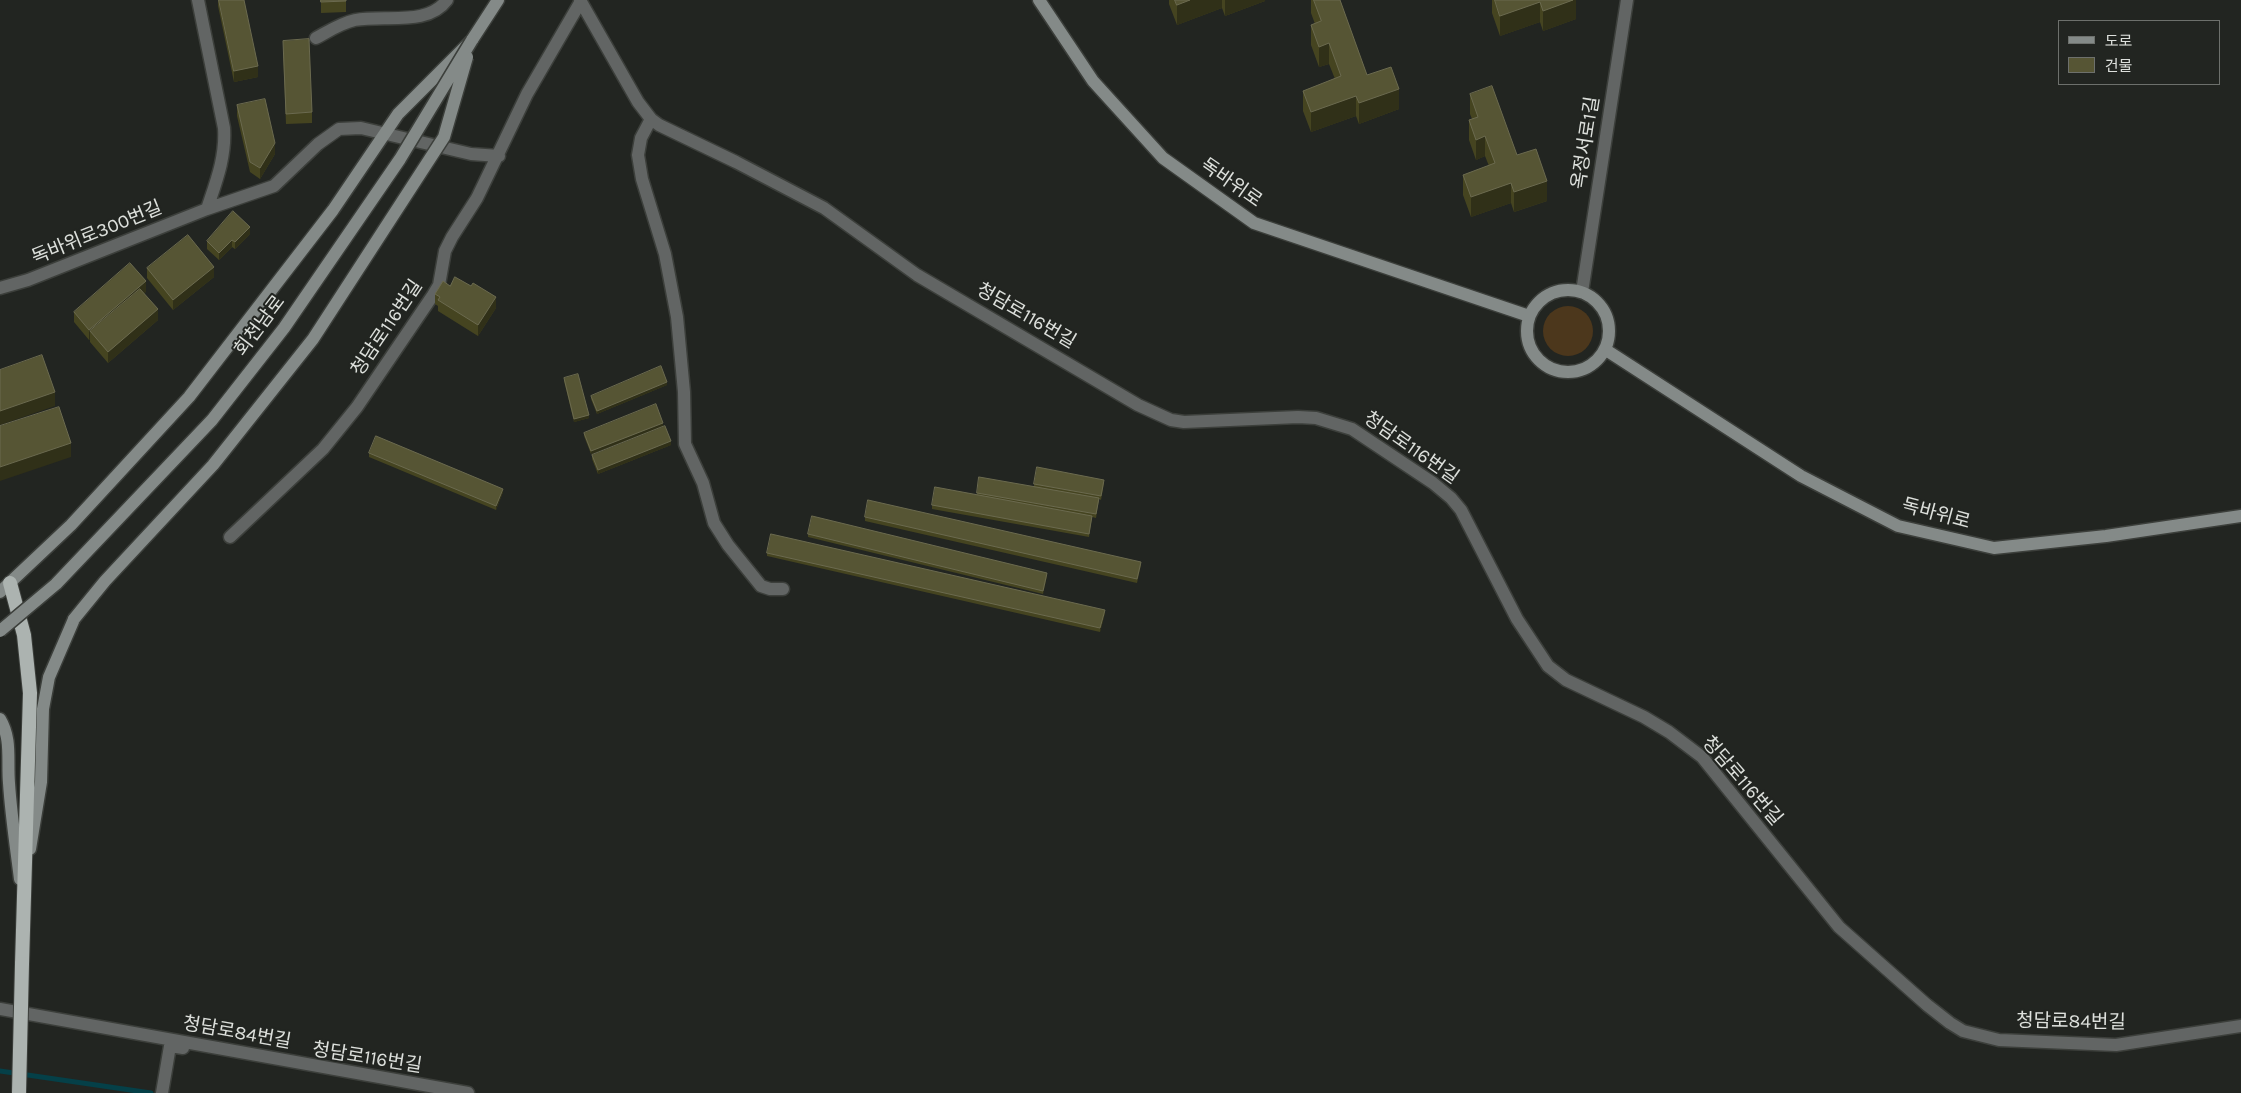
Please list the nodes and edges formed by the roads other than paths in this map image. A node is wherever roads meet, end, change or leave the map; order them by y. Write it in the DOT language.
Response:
graph roads {
  1 [pos="198,0"];
  2 [pos="447,0"];
  3 [pos="498,0"];
  4 [pos="581,0"];
  5 [pos="1039,0"];
  6 [pos="1627,0"];
  7 [pos="316,38"];
  8 [pos="472,40"];
  9 [pos="651,119"];
  10 [pos="498,156"];
  11 [pos="207,209"];
  12 [pos="0,288"];
  13 [pos="1582,292"];
  14 [pos="1529,316"];
  15 [pos="1606,350"];
  16 [pos="2241,516"];
  17 [pos="230,537"];
  18 [pos="5,588"];
  19 [pos="783,590"];
  20 [pos="0,631"];
  21 [pos="0,719"];
  22 [pos="22,898"];
  23 [pos="0,1009"];
  24 [pos="1936,1013"];
  25 [pos="2241,1026"];
  26 [pos="463,1092"];
  27 [pos="19,1093"];
  28 [pos="162,1093"];
  1 -- 11 [label="street"];
  2 -- 7 [label="street"];
  3 -- 8 [label="main road, 회천남로"];
  4 -- 9 [label="street, 청담로116번길"];
  4 -- 10 [label="street, 청담로116번길"];
  5 -- 14 [label="main road, 독바위로"];
  6 -- 13 [label="street, 옥정서로1길"];
  8 -- 18 [label="main road"];
  8 -- 20 [label="main road, 회천남로, bridge"];
  8 -- 22 [label="main road, bridge"];
  9 -- 19 [label="street"];
  9 -- 24 [label="street, 청담로116번길"];
  10 -- 11 [label="street, 독바위로300번길"];
  10 -- 17 [label="street, 청담로116번길"];
  11 -- 12 [label="street, 독바위로300번길"];
  13 -- 14 [label="main road"];
  13 -- 15 [label="main road"];
  14 -- 15 [label="main road"];
  15 -- 16 [label="main road, 독바위로"];
  18 -- 22 [label="highway"];
  21 -- 22 [label="main road"];
  22 -- 27 [label="highway, bridge"];
  23 -- 26 [label="street, 청담로84번길"];
  24 -- 25 [label="street, 청담로84번길"];
  26 -- 28 [label="street, 청담로116번길"];
}
